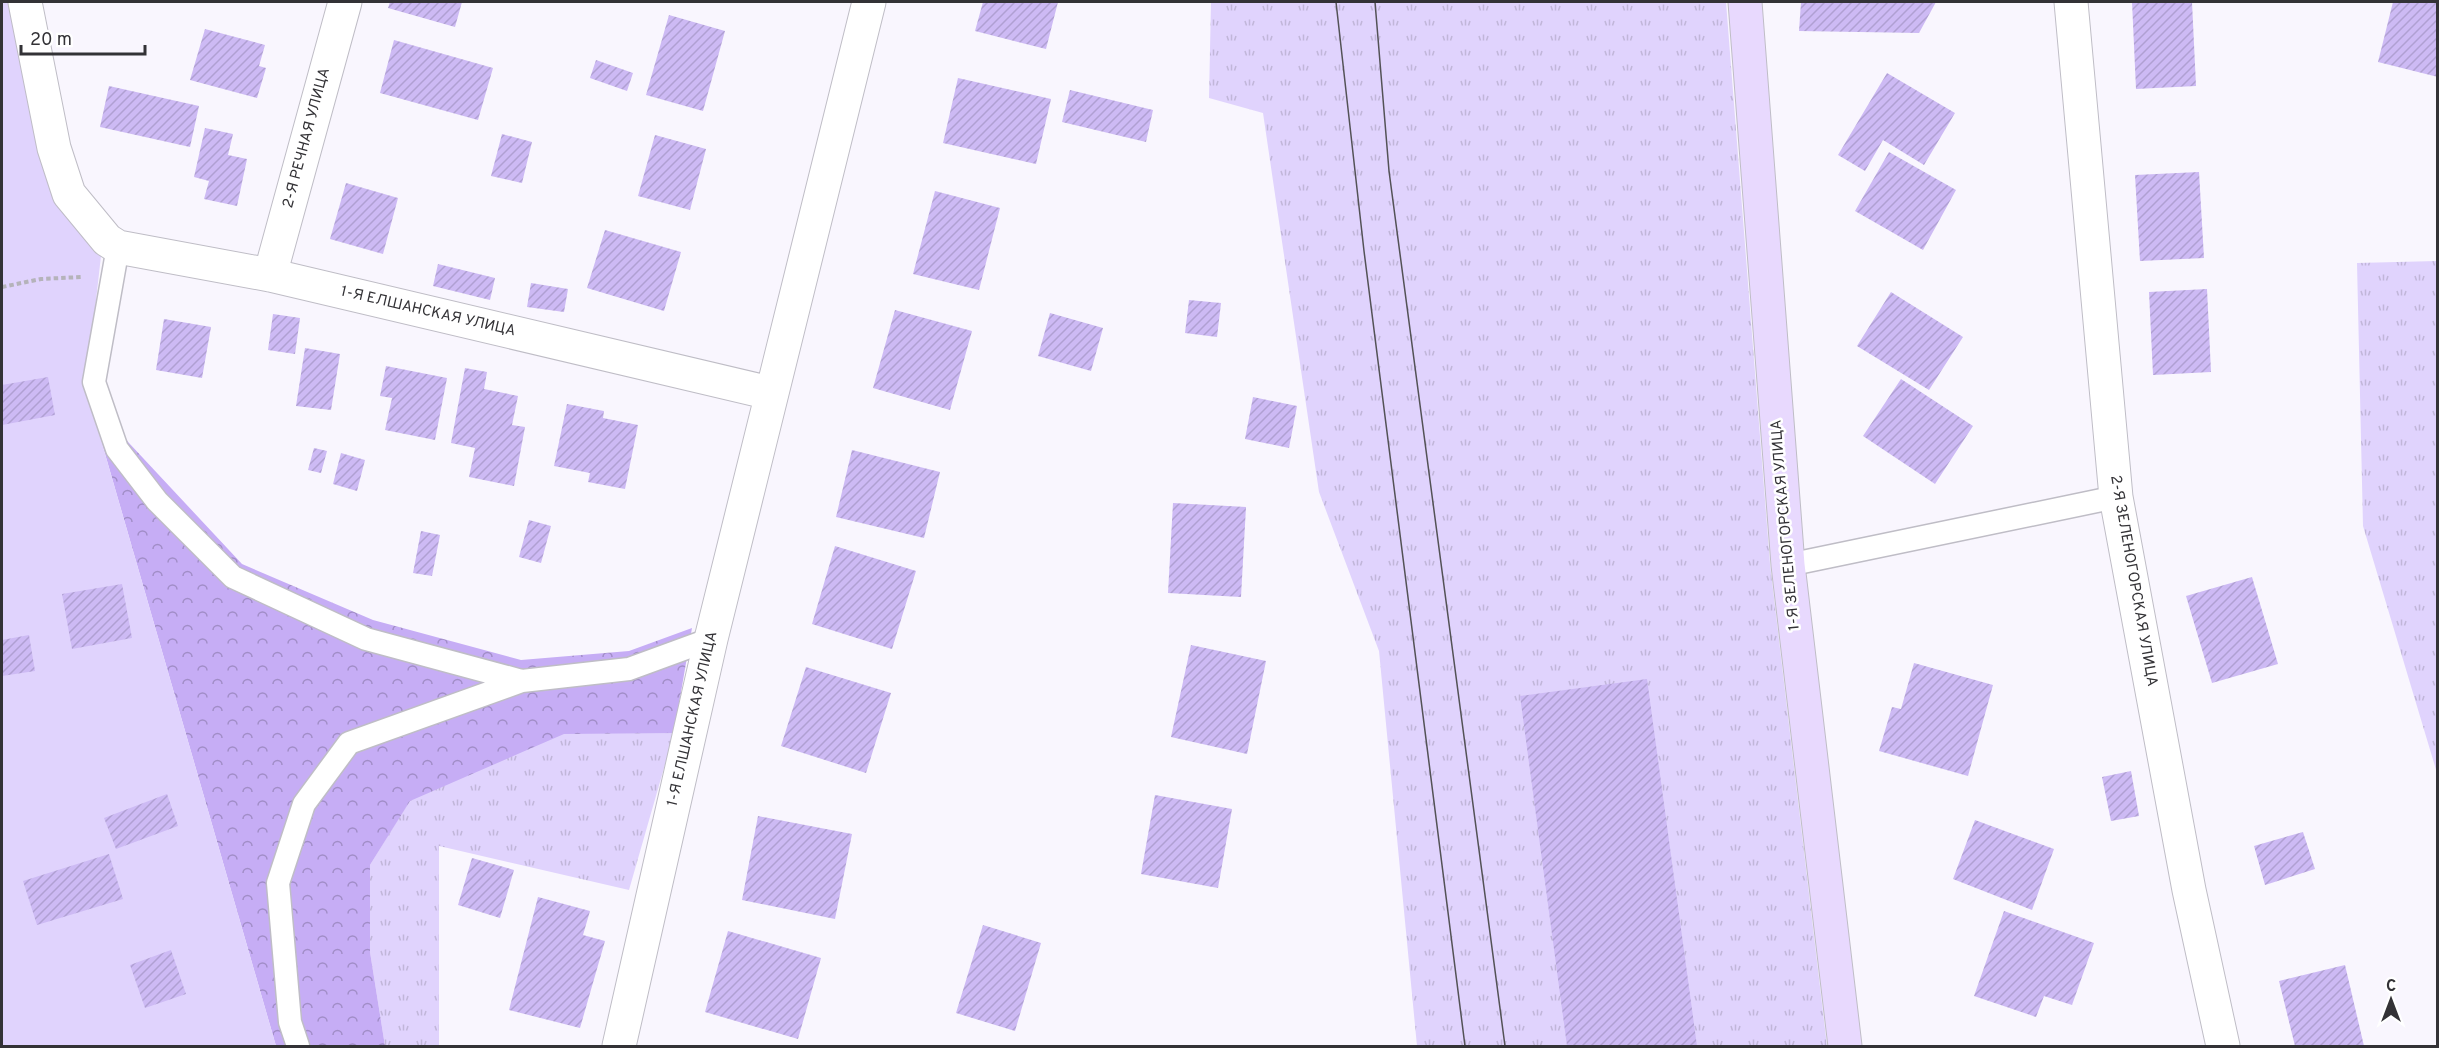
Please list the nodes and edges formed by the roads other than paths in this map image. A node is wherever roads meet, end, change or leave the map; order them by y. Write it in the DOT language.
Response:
graph roads {
  1 [pos="25,2"];
  2 [pos="345,2"];
  3 [pos="869,2"];
  4 [pos="1745,2"];
  5 [pos="2071,2"];
  6 [pos="116,262"];
  7 [pos="270,275"];
  8 [pos="771,393"];
  9 [pos="2116,497"];
  10 [pos="1788,565"];
  11 [pos="711,639"];
  12 [pos="522,681"];
  13 [pos="298,1047"];
  14 [pos="619,1047"];
  15 [pos="1845,1047"];
  16 [pos="2223,1047"];
  1 -- 6 [label="street"];
  2 -- 7 [label="street, 2-Я РЕЧНАЯ УЛИЦА"];
  3 -- 8 [label="street, 1-Я ЕЛШАНСКАЯ УЛИЦА"];
  4 -- 10 [label="main road, 1-Я ЗЕЛЕНОГОРСКАЯ УЛИЦА"];
  5 -- 9 [label="street, 2-Я ЗЕЛЕНОГОРСКАЯ УЛИЦА"];
  6 -- 7 [label="street, 1-Я ЕЛШАНСКАЯ УЛИЦА"];
  6 -- 12 [label="lane"];
  7 -- 8 [label="street, 1-Я ЕЛШАНСКАЯ УЛИЦА"];
  8 -- 11 [label="street, 1-Я ЕЛШАНСКАЯ УЛИЦА"];
  9 -- 10 [label="lane"];
  9 -- 16 [label="street, 2-Я ЗЕЛЕНОГОРСКАЯ УЛИЦА"];
  10 -- 15 [label="main road, 1-Я ЗЕЛЕНОГОРСКАЯ УЛИЦА"];
  11 -- 12 [label="lane"];
  11 -- 14 [label="street, 1-Я ЕЛШАНСКАЯ УЛИЦА"];
  12 -- 13 [label="lane"];
}
